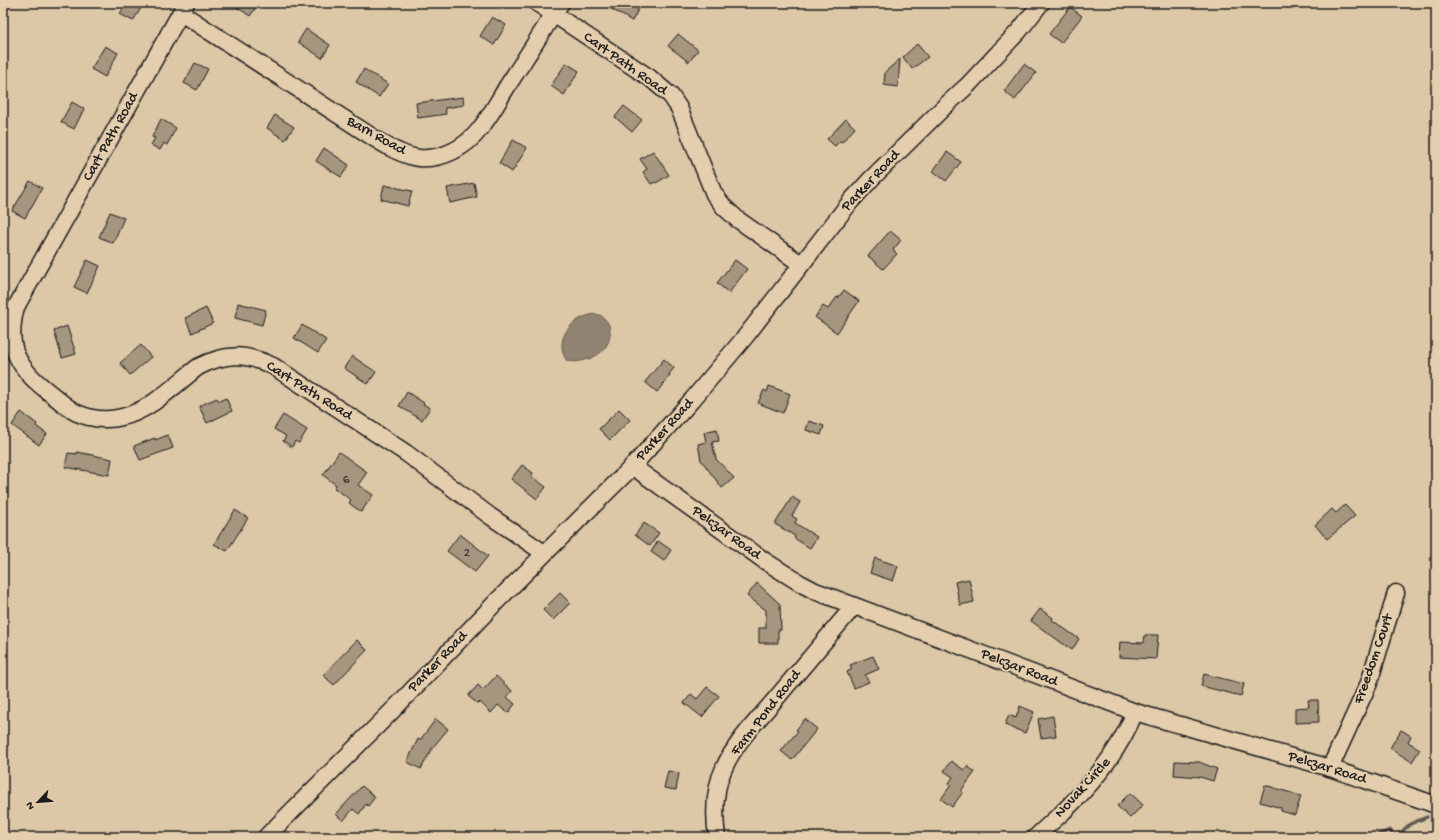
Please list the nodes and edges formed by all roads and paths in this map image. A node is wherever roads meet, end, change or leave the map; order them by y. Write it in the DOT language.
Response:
graph roads {
  1 [pos="537,3"];
  2 [pos="1041,3"];
  3 [pos="184,8"];
  4 [pos="557,8"];
  5 [pos="801,264"];
  6 [pos="632,466"];
  7 [pos="544,553"];
  8 [pos="1396,593"];
  9 [pos="854,606"];
  10 [pos="1135,712"];
  11 [pos="1330,768"];
  12 [pos="1436,805"];
  13 [pos="266,837"];
  14 [pos="716,837"];
  15 [pos="1036,837"];
  1 -- 4 [label="street, Cart Path Road"];
  2 -- 5 [label="street, Parker Road"];
  3 -- 4 [label="street, Barn Road"];
  3 -- 7 [label="street, Cart Path Road"];
  4 -- 5 [label="street, Cart Path Road"];
  5 -- 6 [label="street, Parker Road"];
  6 -- 7 [label="street, Parker Road"];
  6 -- 9 [label="street, Pelczar Road"];
  7 -- 13 [label="street, Parker Road"];
  8 -- 11 [label="street, Freedom Court"];
  9 -- 10 [label="street, Pelczar Road"];
  9 -- 14 [label="street, Farm Pond Road"];
  10 -- 11 [label="street, Pelczar Road"];
  10 -- 15 [label="street, Novak Circle"];
  11 -- 12 [label="street, Pelczar Road"];
}
